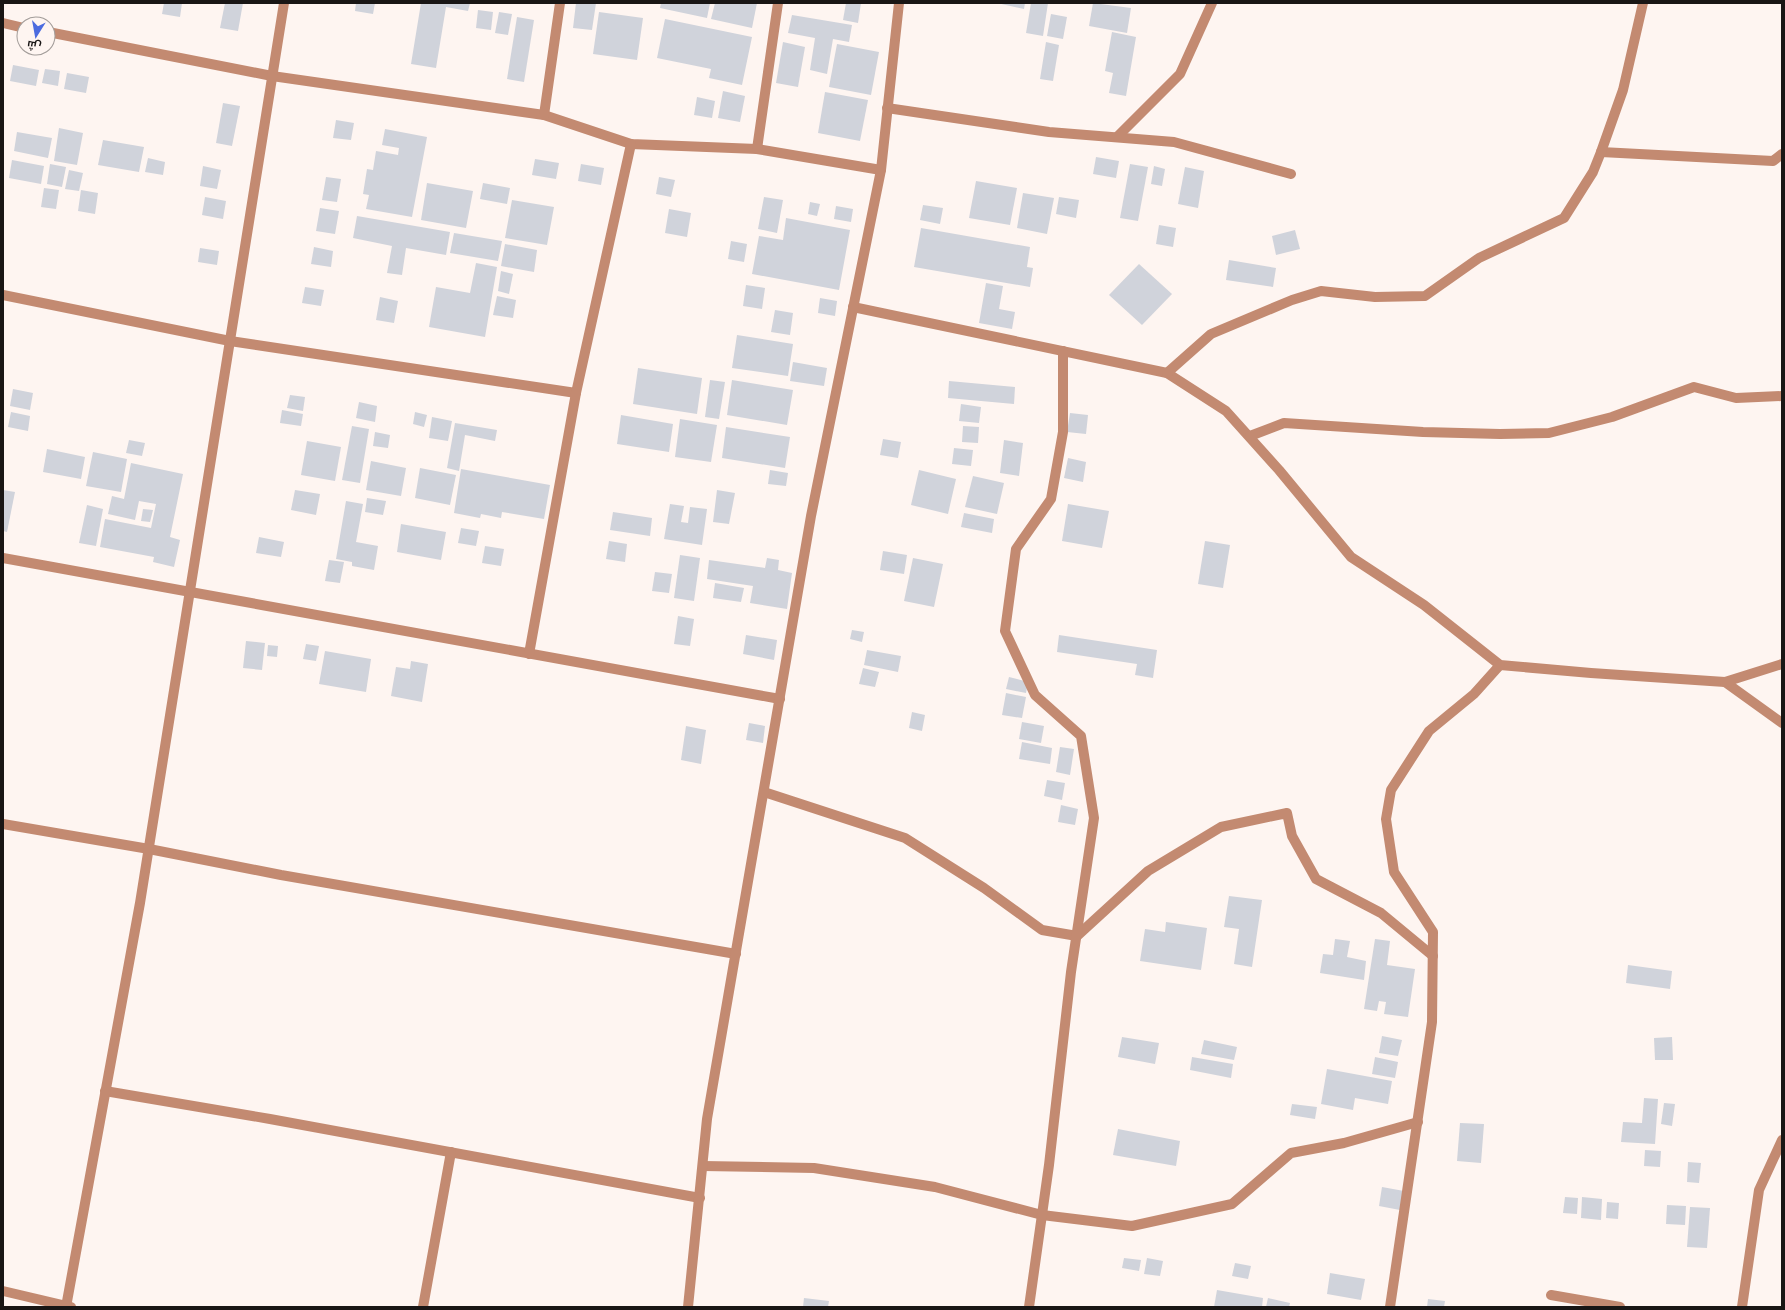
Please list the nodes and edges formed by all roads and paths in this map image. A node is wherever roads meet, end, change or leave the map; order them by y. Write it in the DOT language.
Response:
graph roads {
  1 [pos="284,3"];
  2 [pos="560,3"];
  3 [pos="778,3"];
  4 [pos="899,3"];
  5 [pos="1212,3"];
  6 [pos="1643,3"];
  7 [pos="3,23"];
  8 [pos="16,26"];
  9 [pos="56,34"];
  10 [pos="272,76"];
  11 [pos="888,108"];
  12 [pos="544,115"];
  13 [pos="1117,137"];
  14 [pos="631,144"];
  15 [pos="757,149"];
  16 [pos="1601,152"];
  17 [pos="1782,154"];
  18 [pos="881,170"];
  19 [pos="1291,174"];
  20 [pos="3,295"];
  21 [pos="853,307"];
  22 [pos="230,342"];
  23 [pos="1063,351"];
  24 [pos="1167,373"];
  25 [pos="576,393"];
  26 [pos="1782,396"];
  27 [pos="1250,436"];
  28 [pos="3,558"];
  29 [pos="190,593"];
  30 [pos="529,654"];
  31 [pos="1782,664"];
  32 [pos="1500,665"];
  33 [pos="1725,682"];
  34 [pos="780,699"];
  35 [pos="1782,723"];
  36 [pos="764,792"];
  37 [pos="3,824"];
  38 [pos="149,850"];
  39 [pos="1076,936"];
  40 [pos="736,954"];
  41 [pos="1433,956"];
  42 [pos="105,1091"];
  43 [pos="1418,1122"];
  44 [pos="1782,1140"];
  45 [pos="451,1152"];
  46 [pos="703,1166"];
  47 [pos="700,1198"];
  48 [pos="1042,1215"];
  49 [pos="3,1291"];
  50 [pos="1551,1295"];
  51 [pos="68,1307"];
  52 [pos="423,1307"];
  53 [pos="688,1307"];
  54 [pos="1030,1307"];
  55 [pos="1390,1307"];
  56 [pos="1620,1307"];
  57 [pos="1742,1307"];
  1 -- 10 [label="street"];
  2 -- 12 [label="street"];
  3 -- 15 [label="street"];
  4 -- 11 [label="street"];
  5 -- 13 [label="street"];
  6 -- 16 [label="street"];
  7 -- 8 [label="street"];
  9 -- 10 [label="street"];
  10 -- 12 [label="street"];
  10 -- 22 [label="street"];
  11 -- 13 [label="street"];
  11 -- 18 [label="street"];
  12 -- 14 [label="street"];
  13 -- 19 [label="street"];
  14 -- 15 [label="street"];
  14 -- 25 [label="street"];
  15 -- 18 [label="street"];
  16 -- 17 [label="street"];
  16 -- 24 [label="street"];
  18 -- 21 [label="street"];
  20 -- 22 [label="street"];
  21 -- 23 [label="street"];
  21 -- 34 [label="street"];
  22 -- 25 [label="street"];
  22 -- 29 [label="street"];
  23 -- 24 [label="street"];
  23 -- 39 [label="street"];
  24 -- 27 [label="street"];
  25 -- 30 [label="street"];
  26 -- 27 [label="street"];
  27 -- 32 [label="street"];
  28 -- 29 [label="street"];
  29 -- 30 [label="street"];
  29 -- 38 [label="street"];
  30 -- 34 [label="street"];
  31 -- 33 [label="street"];
  32 -- 33 [label="street"];
  32 -- 41 [label="street"];
  33 -- 35 [label="street"];
  34 -- 36 [label="street"];
  36 -- 39 [label="street"];
  36 -- 40 [label="street"];
  37 -- 38 [label="street"];
  38 -- 40 [label="street"];
  38 -- 42 [label="street"];
  39 -- 41 [label="street"];
  39 -- 48 [label="street"];
  40 -- 46 [label="street"];
  41 -- 43 [label="street"];
  42 -- 45 [label="street"];
  42 -- 51 [label="street"];
  43 -- 48 [label="street"];
  43 -- 55 [label="street"];
  44 -- 57 [label="street"];
  45 -- 47 [label="street"];
  45 -- 52 [label="street"];
  46 -- 47 [label="street"];
  46 -- 48 [label="street"];
  47 -- 53 [label="street"];
  48 -- 54 [label="street"];
  49 -- 51 [label="street"];
  50 -- 56 [label="street"];
}
